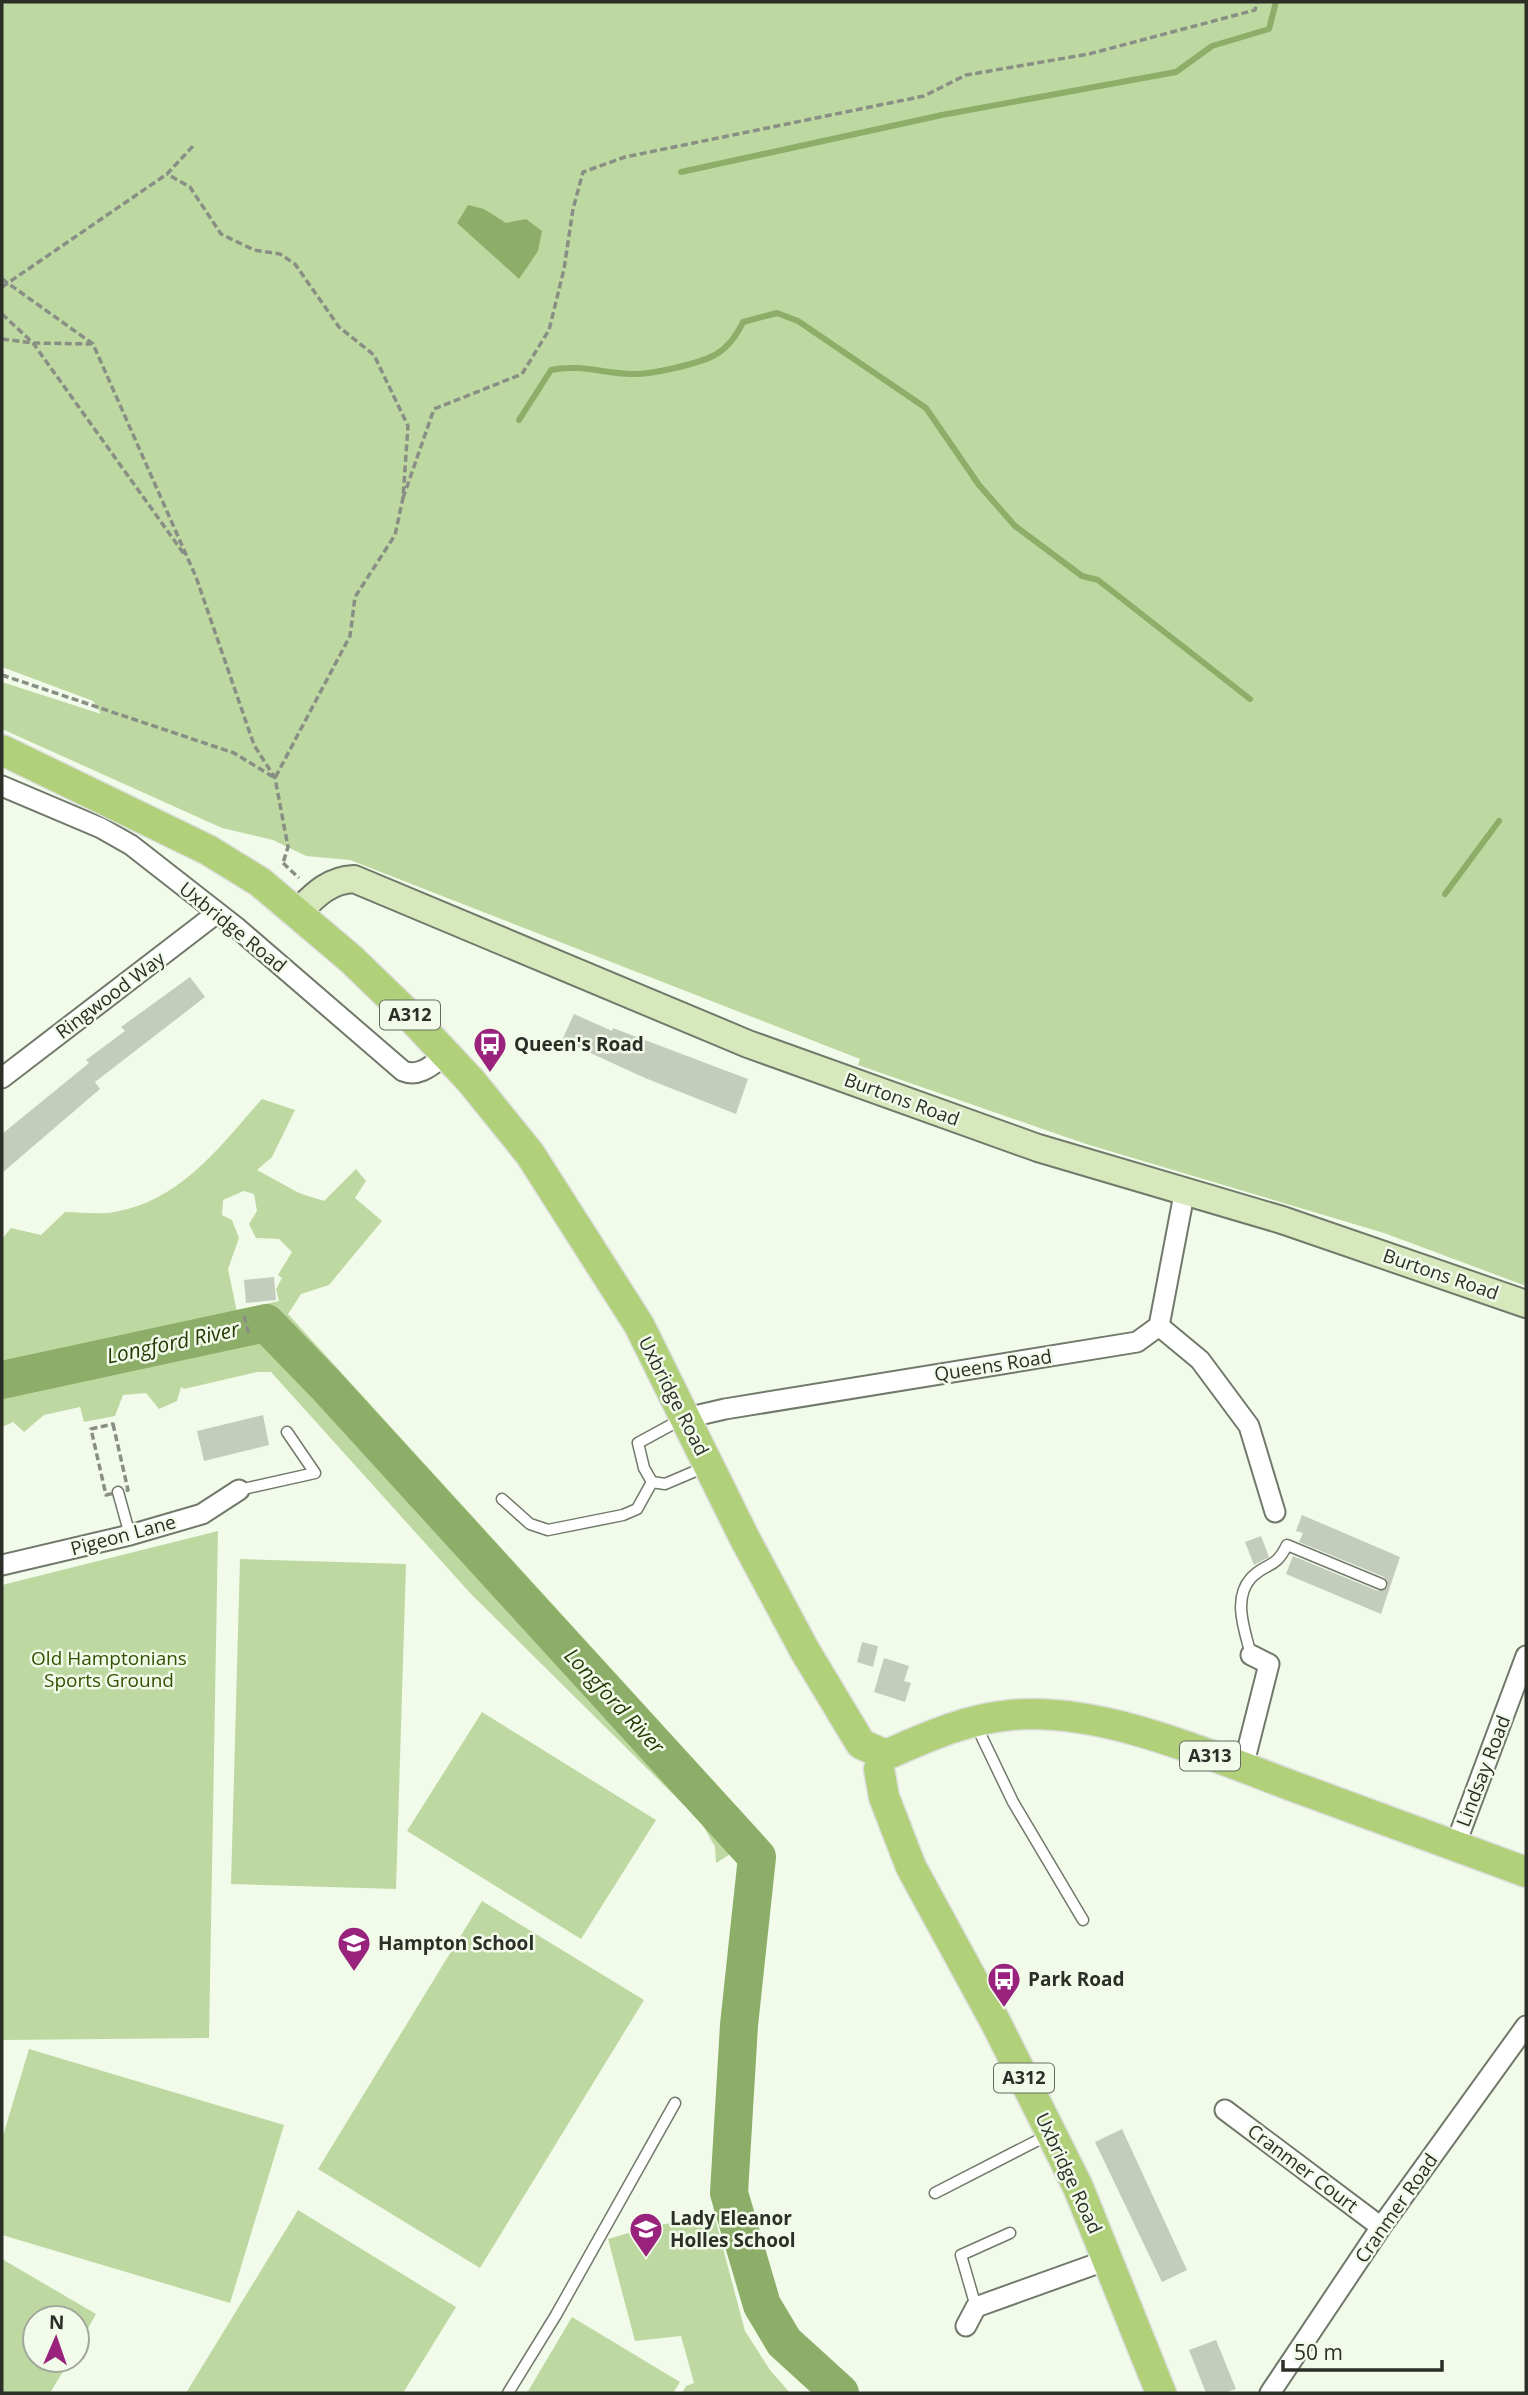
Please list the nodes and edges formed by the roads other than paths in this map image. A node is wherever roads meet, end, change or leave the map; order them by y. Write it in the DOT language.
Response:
graph roads {
  1 [pos="2,750"];
  2 [pos="2,786"];
  3 [pos="298,912"];
  4 [pos="218,913"];
  5 [pos="447,1054"];
  6 [pos="2,1078"];
  7 [pos="1185,1189"];
  8 [pos="1526,1304"];
  9 [pos="1159,1326"];
  10 [pos="686,1418"];
  11 [pos="287,1432"];
  12 [pos="709,1465"];
  13 [pos="652,1482"];
  14 [pos="239,1490"];
  15 [pos="118,1492"];
  16 [pos="502,1499"];
  17 [pos="1275,1512"];
  18 [pos="130,1535"];
  19 [pos="2,1565"];
  20 [pos="1381,1584"];
  21 [pos="1251,1655"];
  22 [pos="1526,1656"];
  23 [pos="975,1721"];
  24 [pos="880,1758"];
  25 [pos="1243,1767"];
  26 [pos="1455,1846"];
  27 [pos="1526,1872"];
  28 [pos="1083,1920"];
  29 [pos="1526,2026"];
  30 [pos="675,2103"];
  31 [pos="1225,2110"];
  32 [pos="1051,2133"];
  33 [pos="935,2193"];
  34 [pos="1381,2227"];
  35 [pos="1010,2233"];
  36 [pos="1107,2259"];
  37 [pos="976,2306"];
  38 [pos="966,2326"];
  39 [pos="508,2393"];
  40 [pos="1161,2393"];
  41 [pos="1270,2393"];
  1 -- 3 [label="main road, Uxbridge Road / A312"];
  2 -- 4 [label="street, Uxbridge Road"];
  3 -- 5 [label="main road, Uxbridge Road / A312"];
  3 -- 7 [label="street, Burtons Road"];
  4 -- 5 [label="street, Uxbridge Road"];
  4 -- 6 [label="street, Ringwood Way"];
  5 -- 10 [label="main road, Uxbridge Road / A312"];
  7 -- 8 [label="street, Burtons Road"];
  7 -- 9 [label="street"];
  9 -- 10 [label="street, Queens Road"];
  9 -- 17 [label="street"];
  10 -- 12 [label="main road, Uxbridge Road / A312"];
  10 -- 13 [label="lane"];
  11 -- 14 [label="lane"];
  12 -- 13 [label="lane"];
  12 -- 24 [label="main road, Uxbridge Road / A312"];
  13 -- 16 [label="lane"];
  14 -- 18 [label="street, Pigeon Lane"];
  15 -- 18 [label="lane"];
  18 -- 19 [label="street, Pigeon Lane"];
  20 -- 21 [label="lane"];
  21 -- 25 [label="street"];
  22 -- 26 [label="street, Lindsay Road"];
  23 -- 24 [label="main road, A313"];
  23 -- 25 [label="main road, A313"];
  23 -- 28 [label="lane"];
  24 -- 32 [label="main road, Uxbridge Road / A312"];
  25 -- 26 [label="main road, A313"];
  26 -- 27 [label="main road, A313"];
  29 -- 34 [label="street, Cranmer Road"];
  30 -- 39 [label="lane"];
  31 -- 34 [label="street, Cranmer Court"];
  32 -- 33 [label="lane"];
  32 -- 36 [label="main road, Uxbridge Road / A312"];
  34 -- 41 [label="street, Cranmer Road"];
  35 -- 37 [label="lane"];
  36 -- 37 [label="street"];
  36 -- 40 [label="main road, Uxbridge Road / A312"];
  37 -- 38 [label="street"];
}
